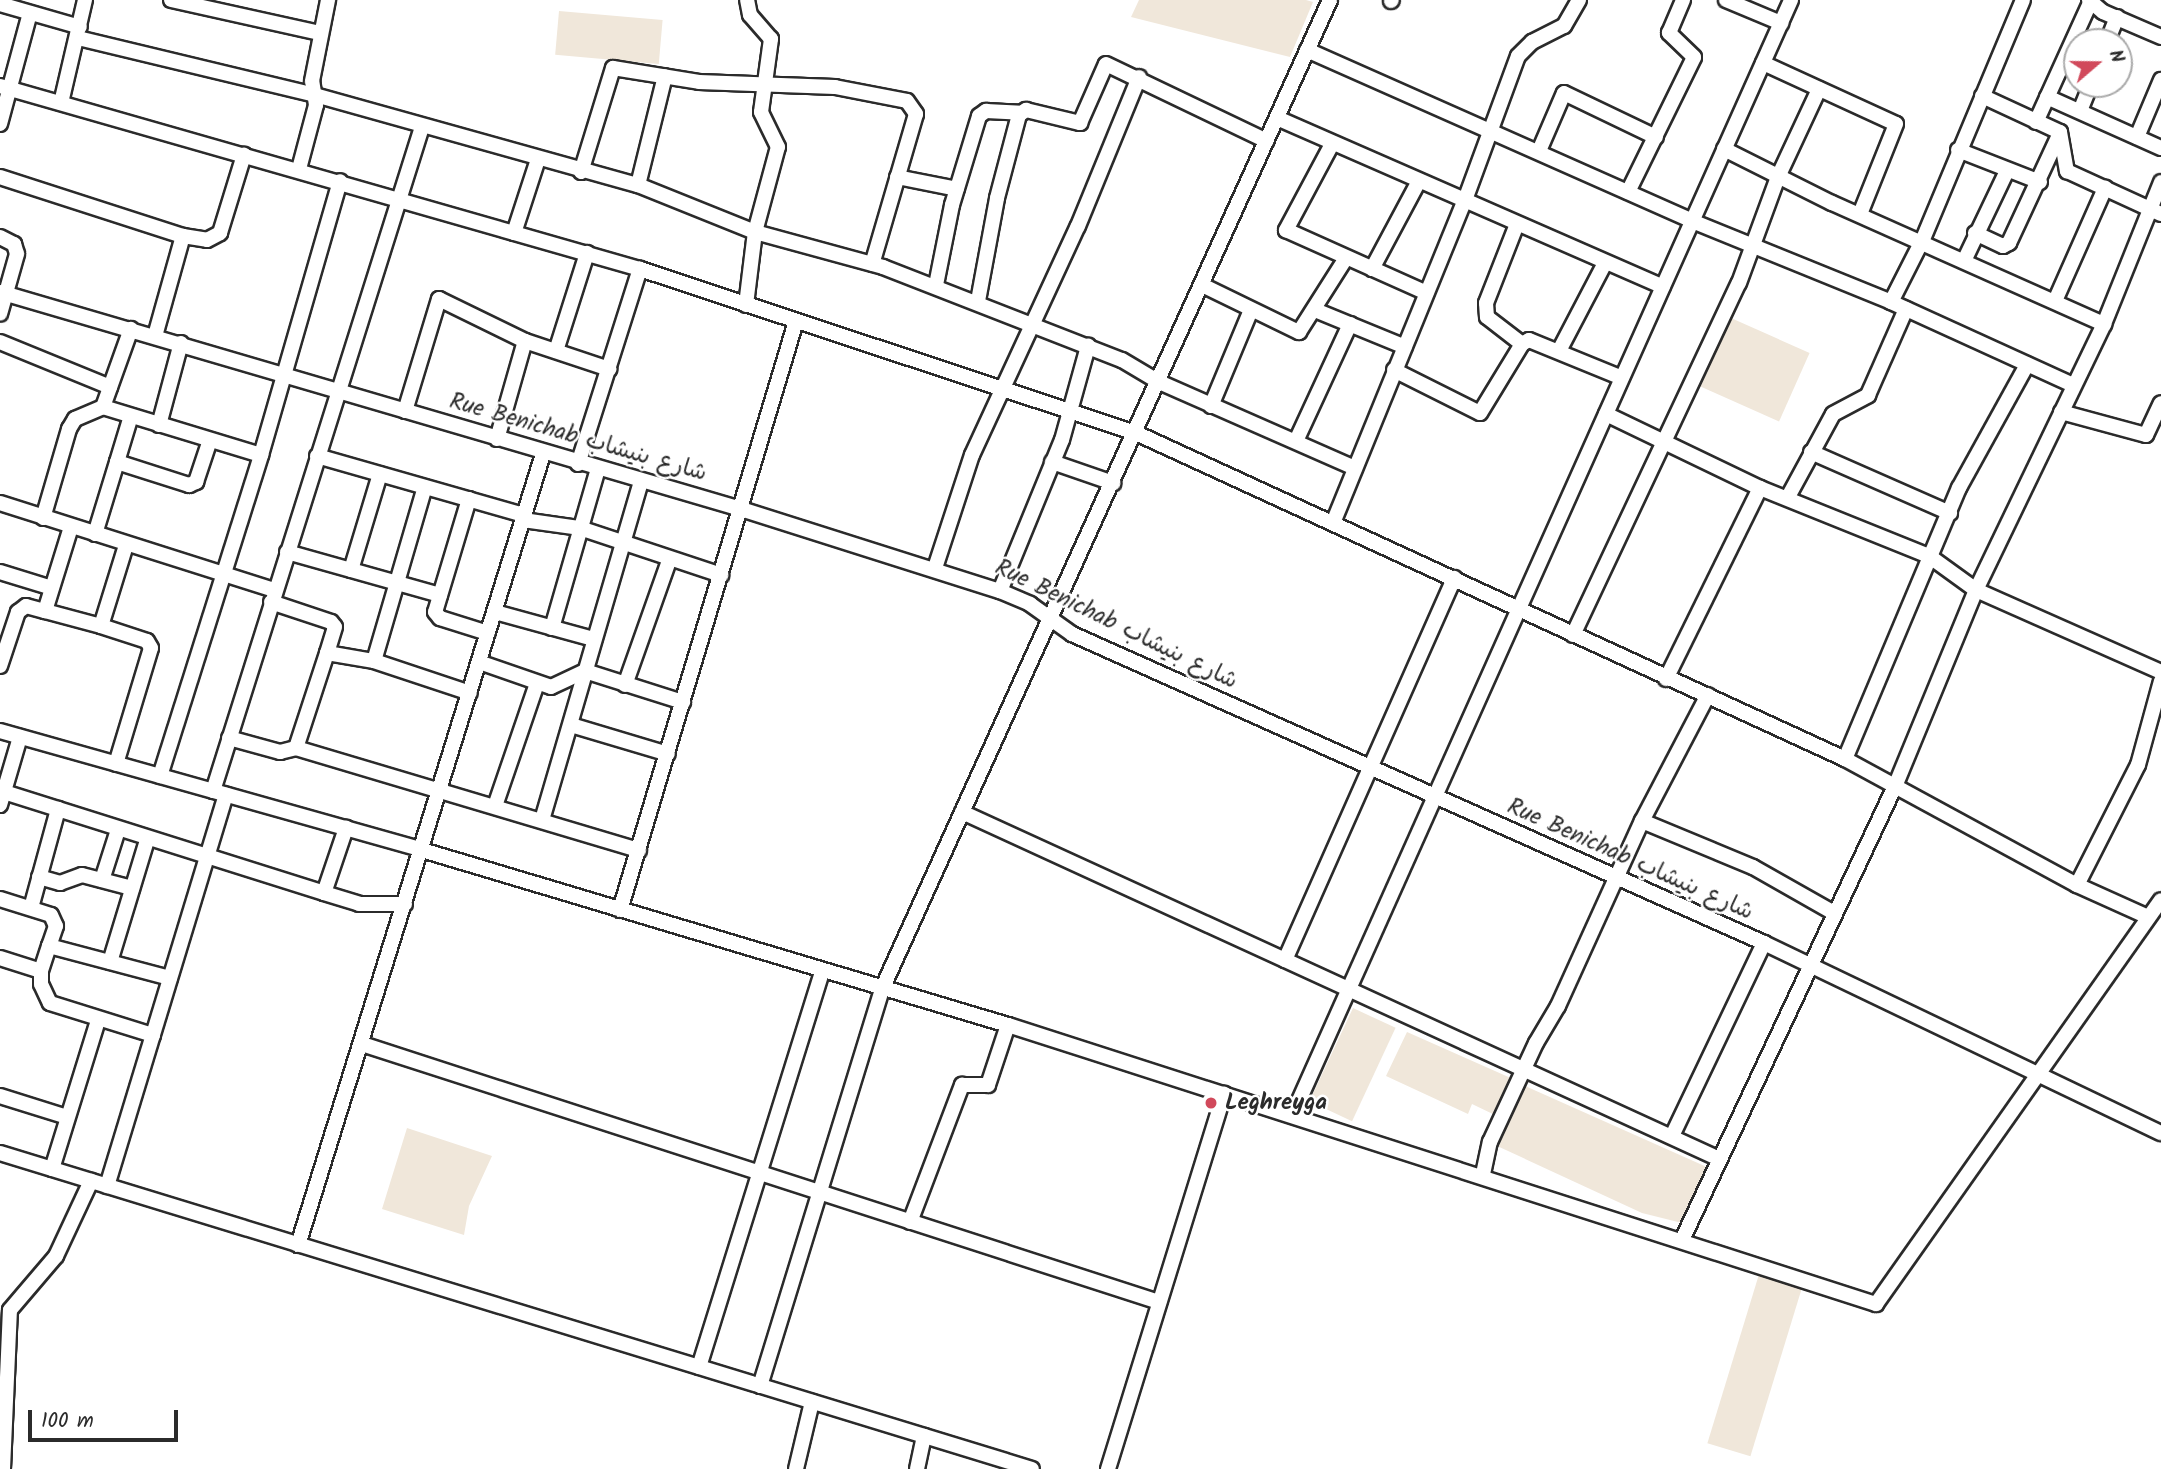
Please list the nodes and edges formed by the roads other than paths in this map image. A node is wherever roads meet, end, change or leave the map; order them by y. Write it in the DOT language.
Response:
graph roads {
  1 [pos="85,0"];
  2 [pos="171,0"];
  3 [pos="328,0"];
  4 [pos="747,0"];
  5 [pos="1330,0"];
  6 [pos="1579,0"];
  7 [pos="1683,0"];
  8 [pos="1726,0"];
  9 [pos="1791,0"];
  10 [pos="2023,0"];
  11 [pos="2090,1"];
  12 [pos="0,4"];
  13 [pos="30,13"];
  14 [pos="2117,17"];
  15 [pos="1781,23"];
  16 [pos="2113,28"];
  17 [pos="79,33"];
  18 [pos="320,33"];
  19 [pos="2161,37"];
  20 [pos="1307,50"];
  21 [pos="1763,64"];
  22 [pos="665,76"];
  23 [pos="1139,77"];
  24 [pos="2161,80"];
  25 [pos="766,85"];
  26 [pos="5,87"];
  27 [pos="1819,89"];
  28 [pos="315,95"];
  29 [pos="1982,96"];
  30 [pos="2048,97"];
  31 [pos="2085,98"];
  32 [pos="61,103"];
  33 [pos="2080,111"];
  34 [pos="1021,113"];
  35 [pos="1276,118"];
  36 [pos="2036,122"];
  37 [pos="0,124"];
  38 [pos="422,127"];
  39 [pos="1489,128"];
  40 [pos="2060,132"];
  41 [pos="2137,136"];
  42 [pos="1656,137"];
  43 [pos="1267,141"];
  44 [pos="1332,144"];
  45 [pos="2161,148"];
  46 [pos="1724,149"];
  47 [pos="1958,150"];
  48 [pos="1539,151"];
  49 [pos="244,155"];
  50 [pos="538,159"];
  51 [pos="299,169"];
  52 [pos="2007,171"];
  53 [pos="582,172"];
  54 [pos="0,177"];
  55 [pos="897,177"];
  56 [pos="1778,177"];
  57 [pos="340,181"];
  58 [pos="1419,181"];
  59 [pos="2040,182"];
  60 [pos="2161,182"];
  61 [pos="638,185"];
  62 [pos="2105,188"];
  63 [pos="957,189"];
  64 [pos="1628,192"];
  65 [pos="402,197"];
  66 [pos="1465,201"];
  67 [pos="2154,211"];
  68 [pos="1860,214"];
  69 [pos="1692,221"];
  70 [pos="1517,224"];
  71 [pos="755,232"];
  72 [pos="514,233"];
  73 [pos="1975,233"];
  74 [pos="183,236"];
  75 [pos="0,237"];
  76 [pos="1923,239"];
  77 [pos="1752,243"];
  78 [pos="587,253"];
  79 [pos="1346,258"];
  80 [pos="1964,261"];
  81 [pos="1605,263"];
  82 [pos="872,264"];
  83 [pos="640,269"];
  84 [pos="1372,269"];
  85 [pos="936,285"];
  86 [pos="1202,285"];
  87 [pos="1663,287"];
  88 [pos="3,293"];
  89 [pos="1427,293"];
  90 [pos="978,301"];
  91 [pos="2055,301"];
  92 [pos="1891,302"];
  93 [pos="746,305"];
  94 [pos="1906,309"];
  95 [pos="1251,310"];
  96 [pos="1315,310"];
  97 [pos="0,314"];
  98 [pos="796,321"];
  99 [pos="1034,323"];
  100 [pos="1350,324"];
  101 [pos="2104,324"];
  102 [pos="131,329"];
  103 [pos="155,336"];
  104 [pos="525,341"];
  105 [pos="0,342"];
  106 [pos="181,343"];
  107 [pos="1522,344"];
  108 [pos="1088,346"];
  109 [pos="1405,347"];
  110 [pos="1560,349"];
  111 [pos="556,351"];
  112 [pos="2027,365"];
  113 [pos="609,369"];
  114 [pos="1394,370"];
  115 [pos="284,373"];
  116 [pos="1622,378"];
  117 [pos="1159,382"];
  118 [pos="2073,385"];
  119 [pos="110,387"];
  120 [pos="337,390"];
  121 [pos="1002,390"];
  122 [pos="2161,403"];
  123 [pos="1211,406"];
  124 [pos="103,407"];
  125 [pos="405,411"];
  126 [pos="1068,412"];
  127 [pos="2061,412"];
  128 [pos="1606,414"];
  129 [pos="131,416"];
  130 [pos="159,425"];
  131 [pos="1136,433"];
  132 [pos="497,439"];
  133 [pos="210,440"];
  134 [pos="1296,442"];
  135 [pos="1665,443"];
  136 [pos="1811,452"];
  137 [pos="543,454"];
  138 [pos="261,455"];
  139 [pos="317,456"];
  140 [pos="117,462"];
  141 [pos="1052,462"];
  142 [pos="578,464"];
  143 [pos="1355,468"];
  144 [pos="598,469"];
  145 [pos="380,474"];
  146 [pos="641,481"];
  147 [pos="1113,482"];
  148 [pos="425,487"];
  149 [pos="1760,488"];
  150 [pos="1788,497"];
  151 [pos="468,499"];
  152 [pos="0,503"];
  153 [pos="741,509"];
  154 [pos="1950,513"];
  155 [pos="43,518"];
  156 [pos="524,518"];
  157 [pos="1333,523"];
  158 [pos="71,527"];
  159 [pos="580,528"];
  160 [pos="95,534"];
  161 [pos="623,543"];
  162 [pos="126,545"];
  163 [pos="287,552"];
  164 [pos="1929,556"];
  165 [pos="669,561"];
  166 [pos="935,568"];
  167 [pos="351,570"];
  168 [pos="0,572"];
  169 [pos="222,574"];
  170 [pos="721,575"];
  171 [pos="1454,578"];
  172 [pos="396,583"];
  173 [pos="52,588"];
  174 [pos="1000,590"];
  175 [pos="1976,590"];
  176 [pos="440,595"];
  177 [pos="273,596"];
  178 [pos="1519,609"];
  179 [pos="45,611"];
  180 [pos="495,612"];
  181 [pos="1049,618"];
  182 [pos="101,626"];
  183 [pos="552,628"];
  184 [pos="488,633"];
  185 [pos="1573,635"];
  186 [pos="594,639"];
  187 [pos="327,653"];
  188 [pos="374,661"];
  189 [pos="479,662"];
  190 [pos="0,666"];
  191 [pos="585,671"];
  192 [pos="2161,672"];
  193 [pos="1666,679"];
  194 [pos="2161,681"];
  195 [pos="537,683"];
  196 [pos="625,685"];
  197 [pos="470,693"];
  198 [pos="1708,695"];
  199 [pos="683,702"];
  200 [pos="571,725"];
  201 [pos="0,731"];
  202 [pos="20,737"];
  203 [pos="229,738"];
  204 [pos="296,748"];
  205 [pos="668,754"];
  206 [pos="1845,758"];
  207 [pos="116,764"];
  208 [pos="1369,770"];
  209 [pos="160,776"];
  210 [pos="1896,784"];
  211 [pos="441,790"];
  212 [pos="220,793"];
  213 [pos="2,799"];
  214 [pos="1434,799"];
  215 [pos="495,806"];
  216 [pos="58,809"];
  217 [pos="962,812"];
  218 [pos="542,820"];
  219 [pos="1642,821"];
  220 [pos="346,828"];
  221 [pos="118,830"];
  222 [pos="147,840"];
  223 [pos="422,850"];
  224 [pos="639,850"];
  225 [pos="207,858"];
  226 [pos="39,877"];
  227 [pos="1616,878"];
  228 [pos="102,880"];
  229 [pos="2077,885"];
  230 [pos="132,888"];
  231 [pos="324,893"];
  232 [pos="0,899"];
  233 [pos="2161,900"];
  234 [pos="405,904"];
  235 [pos="31,908"];
  236 [pos="620,910"];
  237 [pos="1834,913"];
  238 [pos="2148,917"];
  239 [pos="1764,943"];
  240 [pos="49,946"];
  241 [pos="0,958"];
  242 [pos="1285,960"];
  243 [pos="110,962"];
  244 [pos="1809,965"];
  245 [pos="41,971"];
  246 [pos="821,971"];
  247 [pos="170,978"];
  248 [pos="882,989"];
  249 [pos="1349,989"];
  250 [pos="98,1020"];
  251 [pos="1008,1025"];
  252 [pos="153,1035"];
  253 [pos="362,1044"];
  254 [pos="1525,1070"];
  255 [pos="2041,1076"];
  256 [pos="1224,1094"];
  257 [pos="0,1096"];
  258 [pos="1293,1114"];
  259 [pos="67,1117"];
  260 [pos="2161,1133"];
  261 [pos="1672,1136"];
  262 [pos="0,1153"];
  263 [pos="1717,1158"];
  264 [pos="52,1169"];
  265 [pos="758,1173"];
  266 [pos="1483,1174"];
  267 [pos="91,1181"];
  268 [pos="107,1186"];
  269 [pos="820,1193"];
  270 [pos="911,1222"];
  271 [pos="1682,1240"];
  272 [pos="299,1245"];
  273 [pos="1159,1302"];
  274 [pos="699,1367"];
  275 [pos="760,1386"];
  276 [pos="812,1402"];
  277 [pos="924,1436"];
  278 [pos="3,1469"];
  279 [pos="796,1469"];
  280 [pos="917,1469"];
  281 [pos="1032,1469"];
  282 [pos="1108,1469"];
  1 -- 17 [label="street"];
  2 -- 18 [label="street"];
  3 -- 18 [label="street"];
  4 -- 25 [label="street"];
  5 -- 20 [label="street"];
  6 -- 39 [label="street"];
  7 -- 42 [label="street"];
  8 -- 15 [label="street"];
  9 -- 15 [label="street"];
  10 -- 29 [label="street"];
  11 -- 14 [label="street"];
  11 -- 30 [label="street"];
  12 -- 13 [label="street"];
  13 -- 17 [label="street"];
  13 -- 26 [label="street"];
  14 -- 16 [label="street"];
  14 -- 19 [label="street"];
  15 -- 21 [label="street"];
  17 -- 28 [label="street"];
  17 -- 32 [label="street"];
  18 -- 28 [label="street"];
  20 -- 35 [label="street"];
  20 -- 39 [label="street"];
  21 -- 27 [label="street"];
  21 -- 46 [label="street"];
  22 -- 25 [label="street"];
  22 -- 53 [label="street"];
  22 -- 61 [label="street"];
  23 -- 34 [label="street"];
  23 -- 43 [label="street"];
  23 -- 99 [label="street"];
  24 -- 41 [label="street"];
  25 -- 55 [label="street"];
  25 -- 71 [label="street"];
  26 -- 32 [label="street"];
  26 -- 37 [label="street"];
  27 -- 56 [label="street"];
  27 -- 68 [label="street"];
  28 -- 38 [label="street"];
  28 -- 51 [label="street"];
  29 -- 36 [label="street"];
  29 -- 47 [label="street"];
  30 -- 33 [label="street"];
  30 -- 36 [label="street"];
  31 -- 33 [label="street"];
  32 -- 49 [label="street"];
  33 -- 41 [label="street"];
  34 -- 63 [label="street"];
  34 -- 90 [label="street"];
  35 -- 43 [label="street"];
  35 -- 44 [label="street"];
  36 -- 40 [label="street"];
  38 -- 50 [label="street"];
  38 -- 65 [label="street"];
  39 -- 48 [label="street"];
  39 -- 66 [label="street"];
  40 -- 59 [label="street"];
  40 -- 62 [label="street"];
  41 -- 45 [label="street"];
  42 -- 48 [label="street"];
  42 -- 64 [label="street"];
  43 -- 86 [label="street"];
  44 -- 58 [label="street"];
  44 -- 79 [label="street"];
  46 -- 56 [label="street"];
  46 -- 69 [label="street"];
  47 -- 52 [label="street"];
  47 -- 76 [label="street"];
  48 -- 64 [label="street"];
  49 -- 51 [label="street"];
  49 -- 74 [label="street"];
  50 -- 53 [label="street"];
  50 -- 72 [label="street"];
  51 -- 57 [label="street"];
  52 -- 59 [label="street"];
  52 -- 73 [label="street"];
  53 -- 61 [label="street"];
  54 -- 74 [label="street"];
  55 -- 63 [label="street"];
  55 -- 82 [label="street"];
  56 -- 68 [label="street"];
  56 -- 77 [label="street"];
  57 -- 65 [label="street"];
  57 -- 115 [label="street"];
  58 -- 66 [label="street"];
  58 -- 84 [label="street"];
  59 -- 73 [label="street"];
  60 -- 67 [label="street"];
  61 -- 71 [label="street"];
  62 -- 67 [label="street"];
  62 -- 91 [label="street"];
  63 -- 85 [label="street"];
  64 -- 69 [label="street"];
  65 -- 72 [label="street"];
  65 -- 120 [label="street"];
  66 -- 70 [label="street"];
  66 -- 89 [label="street"];
  67 -- 101 [label="street"];
  68 -- 76 [label="street"];
  69 -- 77 [label="street"];
  69 -- 87 [label="street"];
  70 -- 81 [label="street"];
  70 -- 107 [label="street"];
  71 -- 82 [label="street"];
  71 -- 93 [label="street"];
  72 -- 78 [label="street"];
  73 -- 80 [label="street"];
  74 -- 103 [label="street"];
  75 -- 88 [label="street"];
  76 -- 80 [label="street"];
  76 -- 92 [label="street"];
  77 -- 92 [label="street"];
  77 -- 135 [label="street"];
  78 -- 83 [label="street"];
  78 -- 111 [label="street"];
  79 -- 84 [label="street"];
  79 -- 96 [label="street"];
  80 -- 91 [label="street"];
  81 -- 87 [label="street"];
  81 -- 110 [label="street"];
  82 -- 85 [label="street"];
  83 -- 93 [label="street"];
  83 -- 113 [label="street"];
  84 -- 89 [label="street"];
  85 -- 90 [label="street"];
  86 -- 95 [label="street"];
  86 -- 117 [label="street"];
  87 -- 116 [label="street"];
  88 -- 97 [label="street"];
  88 -- 102 [label="street, Rue Benichab شارع بنيشاب"];
  89 -- 109 [label="street"];
  90 -- 99 [label="street"];
  91 -- 101 [label="street"];
  92 -- 94 [label="street"];
  93 -- 98 [label="street"];
  94 -- 112 [label="street"];
  94 -- 136 [label="street"];
  95 -- 96 [label="street"];
  95 -- 123 [label="street"];
  96 -- 100 [label="street"];
  98 -- 121 [label="street"];
  98 -- 153 [label="street"];
  99 -- 108 [label="street"];
  99 -- 121 [label="street"];
  100 -- 109 [label="street"];
  100 -- 134 [label="street"];
  101 -- 118 [label="street"];
  102 -- 103 [label="street, Rue Benichab شارع بنيشاب"];
  102 -- 119 [label="street"];
  103 -- 106 [label="street, Rue Benichab شارع بنيشاب"];
  104 -- 111 [label="street"];
  104 -- 125 [label="street"];
  104 -- 132 [label="street"];
  105 -- 119 [label="street"];
  106 -- 115 [label="street, Rue Benichab شارع بنيشاب"];
  106 -- 130 [label="street"];
  107 -- 110 [label="street"];
  107 -- 114 [label="street"];
  108 -- 117 [label="street"];
  108 -- 126 [label="street"];
  109 -- 114 [label="street"];
  110 -- 116 [label="street"];
  111 -- 113 [label="street"];
  112 -- 118 [label="street"];
  112 -- 154 [label="street"];
  113 -- 142 [label="street"];
  114 -- 143 [label="street"];
  115 -- 120 [label="street, Rue Benichab شارع بنيشاب"];
  115 -- 138 [label="street"];
  116 -- 128 [label="street"];
  117 -- 123 [label="street"];
  117 -- 131 [label="street"];
  118 -- 127 [label="street"];
  119 -- 124 [label="street"];
  120 -- 125 [label="street, Rue Benichab شارع بنيشاب"];
  120 -- 139 [label="street"];
  121 -- 126 [label="street"];
  121 -- 166 [label="street"];
  122 -- 127 [label="street"];
  123 -- 134 [label="street"];
  124 -- 129 [label="street"];
  124 -- 155 [label="street"];
  125 -- 132 [label="street, Rue Benichab شارع بنيشاب"];
  126 -- 131 [label="street"];
  126 -- 141 [label="street"];
  127 -- 175 [label="street"];
  128 -- 135 [label="street"];
  128 -- 178 [label="street"];
  129 -- 130 [label="street"];
  129 -- 140 [label="street"];
  130 -- 133 [label="street"];
  131 -- 147 [label="street"];
  131 -- 157 [label="street"];
  132 -- 137 [label="street, Rue Benichab شارع بنيشاب"];
  133 -- 138 [label="street"];
  133 -- 140 [label="street"];
  134 -- 143 [label="street"];
  135 -- 149 [label="street"];
  135 -- 185 [label="street"];
  136 -- 150 [label="street"];
  136 -- 154 [label="street"];
  137 -- 142 [label="street, Rue Benichab شارع بنيشاب"];
  137 -- 156 [label="street"];
  138 -- 169 [label="street"];
  139 -- 145 [label="street"];
  139 -- 163 [label="street"];
  140 -- 160 [label="street"];
  141 -- 147 [label="street"];
  141 -- 174 [label="street"];
  142 -- 144 [label="street, Rue Benichab شارع بنيشاب"];
  143 -- 157 [label="street"];
  144 -- 146 [label="street, Rue Benichab شارع بنيشاب"];
  144 -- 159 [label="street"];
  145 -- 148 [label="street"];
  145 -- 167 [label="street"];
  146 -- 153 [label="street, Rue Benichab شارع بنيشاب"];
  146 -- 161 [label="street"];
  147 -- 181 [label="street"];
  148 -- 151 [label="street"];
  148 -- 172 [label="street"];
  149 -- 150 [label="street"];
  149 -- 193 [label="street"];
  150 -- 164 [label="street"];
  151 -- 156 [label="street"];
  151 -- 176 [label="street"];
  152 -- 155 [label="street"];
  153 -- 166 [label="street, Rue Benichab شارع بنيشاب"];
  153 -- 170 [label="street"];
  154 -- 164 [label="street"];
  155 -- 158 [label="street"];
  156 -- 159 [label="street"];
  156 -- 180 [label="street"];
  157 -- 171 [label="street"];
  158 -- 160 [label="street"];
  158 -- 173 [label="street"];
  159 -- 161 [label="street"];
  159 -- 183 [label="street"];
  160 -- 162 [label="street"];
  161 -- 165 [label="street"];
  161 -- 186 [label="street"];
  162 -- 169 [label="street"];
  162 -- 182 [label="street"];
  163 -- 167 [label="street"];
  163 -- 177 [label="street"];
  164 -- 175 [label="street"];
  164 -- 206 [label="street"];
  165 -- 170 [label="street"];
  165 -- 196 [label="street"];
  166 -- 174 [label="street, Rue Benichab شارع بنيشاب"];
  167 -- 172 [label="street"];
  168 -- 173 [label="street"];
  169 -- 177 [label="street"];
  169 -- 209 [label="street"];
  170 -- 199 [label="street"];
  171 -- 178 [label="street"];
  171 -- 208 [label="street"];
  172 -- 176 [label="street"];
  172 -- 188 [label="street"];
  173 -- 179 [label="street"];
  174 -- 181 [label="street, Rue Benichab شارع بنيشاب"];
  175 -- 192 [label="street"];
  175 -- 210 [label="street"];
  176 -- 184 [label="street"];
  177 -- 187 [label="street"];
  177 -- 203 [label="street"];
  178 -- 185 [label="street"];
  178 -- 214 [label="street"];
  179 -- 182 [label="street"];
  179 -- 190 [label="street"];
  180 -- 183 [label="street"];
  180 -- 184 [label="street"];
  181 -- 208 [label="street, Rue Benichab شارع بنيشاب"];
  181 -- 217 [label="street"];
  182 -- 207 [label="street"];
  183 -- 186 [label="street"];
  184 -- 189 [label="street"];
  185 -- 193 [label="street"];
  186 -- 191 [label="street"];
  187 -- 188 [label="street"];
  187 -- 204 [label="street"];
  188 -- 197 [label="street"];
  189 -- 195 [label="street"];
  189 -- 197 [label="street"];
  191 -- 195 [label="street"];
  191 -- 196 [label="street"];
  191 -- 200 [label="street"];
  193 -- 198 [label="street"];
  194 -- 229 [label="street"];
  195 -- 215 [label="street"];
  196 -- 199 [label="street"];
  197 -- 211 [label="street"];
  198 -- 206 [label="street"];
  198 -- 219 [label="street"];
  199 -- 205 [label="street"];
  200 -- 205 [label="street"];
  200 -- 218 [label="street"];
  201 -- 202 [label="street"];
  202 -- 207 [label="street"];
  202 -- 213 [label="street"];
  203 -- 204 [label="street"];
  203 -- 212 [label="street"];
  204 -- 211 [label="street"];
  205 -- 224 [label="street"];
  206 -- 210 [label="street"];
  207 -- 209 [label="street"];
  208 -- 214 [label="street, Rue Benichab شارع بنيشاب"];
  208 -- 242 [label="street"];
  209 -- 212 [label="street"];
  210 -- 229 [label="street"];
  210 -- 237 [label="street"];
  211 -- 215 [label="street"];
  211 -- 223 [label="street"];
  212 -- 220 [label="street"];
  212 -- 225 [label="street"];
  213 -- 216 [label="street"];
  214 -- 227 [label="street, Rue Benichab شارع بنيشاب"];
  214 -- 249 [label="street"];
  215 -- 218 [label="street"];
  216 -- 221 [label="street"];
  216 -- 226 [label="street"];
  217 -- 242 [label="street"];
  217 -- 248 [label="street"];
  218 -- 224 [label="street"];
  219 -- 227 [label="street"];
  219 -- 237 [label="street"];
  220 -- 223 [label="street"];
  220 -- 231 [label="street"];
  221 -- 222 [label="street"];
  221 -- 228 [label="street"];
  222 -- 225 [label="street"];
  222 -- 230 [label="street"];
  223 -- 234 [label="street"];
  223 -- 236 [label="street"];
  224 -- 236 [label="street"];
  225 -- 231 [label="street"];
  225 -- 247 [label="street"];
  226 -- 228 [label="street"];
  226 -- 235 [label="street"];
  227 -- 239 [label="street, Rue Benichab شارع بنيشاب"];
  227 -- 254 [label="street"];
  228 -- 230 [label="street"];
  229 -- 238 [label="street"];
  230 -- 243 [label="street"];
  231 -- 234 [label="street"];
  232 -- 235 [label="street"];
  233 -- 238 [label="street"];
  234 -- 253 [label="street"];
  235 -- 240 [label="street"];
  236 -- 246 [label="street"];
  237 -- 244 [label="street"];
  238 -- 255 [label="street"];
  239 -- 244 [label="street, Rue Benichab شارع بنيشاب"];
  239 -- 261 [label="street"];
  240 -- 243 [label="street"];
  240 -- 245 [label="street"];
  241 -- 245 [label="street"];
  242 -- 249 [label="street"];
  243 -- 247 [label="street"];
  244 -- 255 [label="street, Rue Benichab شارع بنيشاب"];
  244 -- 263 [label="street"];
  245 -- 250 [label="street"];
  246 -- 248 [label="street"];
  246 -- 265 [label="street"];
  247 -- 252 [label="street"];
  248 -- 251 [label="street"];
  248 -- 269 [label="street"];
  249 -- 254 [label="street"];
  249 -- 258 [label="street"];
  250 -- 252 [label="street"];
  250 -- 259 [label="street"];
  251 -- 256 [label="street"];
  251 -- 270 [label="street"];
  252 -- 268 [label="street"];
  253 -- 265 [label="street"];
  253 -- 272 [label="street"];
  254 -- 261 [label="street"];
  254 -- 266 [label="street"];
  255 -- 260 [label="street, Rue Benichab شارع بنيشاب"];
  255 -- 271 [label="street"];
  256 -- 258 [label="street"];
  256 -- 273 [label="street"];
  257 -- 259 [label="street"];
  258 -- 266 [label="street"];
  259 -- 264 [label="street"];
  261 -- 263 [label="street"];
  262 -- 264 [label="street"];
  263 -- 271 [label="street"];
  264 -- 267 [label="street"];
  265 -- 269 [label="street"];
  265 -- 274 [label="street"];
  266 -- 271 [label="street"];
  267 -- 268 [label="street"];
  267 -- 278 [label="street"];
  268 -- 272 [label="street"];
  269 -- 270 [label="street"];
  269 -- 275 [label="street"];
  270 -- 273 [label="street"];
  272 -- 274 [label="street"];
  273 -- 282 [label="street"];
  274 -- 275 [label="street"];
  275 -- 276 [label="street"];
  276 -- 277 [label="street"];
  276 -- 279 [label="street"];
  277 -- 280 [label="street"];
  277 -- 281 [label="street"];
}
